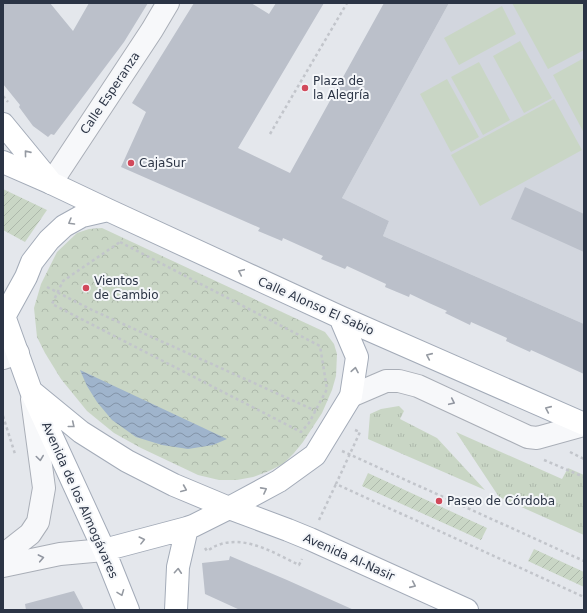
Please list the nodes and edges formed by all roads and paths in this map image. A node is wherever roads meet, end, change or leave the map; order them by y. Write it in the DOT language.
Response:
graph roads {
  1 [pos="168,3"];
  2 [pos="347,3"];
  3 [pos="3,124"];
  4 [pos="270,134"];
  5 [pos="3,162"];
  6 [pos="51,183"];
  7 [pos="108,210"];
  8 [pos="26,277"];
  9 [pos="57,292"];
  10 [pos="4,315"];
  11 [pos="340,317"];
  12 [pos="10,356"];
  13 [pos="31,391"];
  14 [pos="351,396"];
  15 [pos="316,411"];
  16 [pos="322,413"];
  17 [pos="584,424"];
  18 [pos="358,425"];
  19 [pos="355,430"];
  20 [pos="351,435"];
  21 [pos="344,445"];
  22 [pos="350,454"];
  23 [pos="541,458"];
  24 [pos="584,477"];
  25 [pos="229,508"];
  26 [pos="187,528"];
  27 [pos="104,550"];
  28 [pos="3,555"];
  29 [pos="584,561"];
  30 [pos="3,566"];
  31 [pos="584,597"];
  32 [pos="128,610"];
  33 [pos="176,610"];
  34 [pos="467,610"];
  1 -- 6 [label="street, Calle Esperanza"];
  2 -- 4 [label="path"];
  6 -- 3 [label="main road, one-way"];
  5 -- 6 [label="main road, Calle Alonso El Sabio"];
  6 -- 7 [label="main road, Calle Alonso El Sabio"];
  7 -- 8 [label="main road, one-way"];
  11 -- 7 [label="main road, Calle Alonso El Sabio, one-way"];
  8 -- 9 [label="path"];
  8 -- 10 [label="main road"];
  9 -- 15 [label="path"];
  9 -- 15 [label="path"];
  9 -- 15 [label="path"];
  10 -- 12 [label="main road, Avenida de los Almogávares"];
  14 -- 11 [label="main road, one-way"];
  17 -- 11 [label="main road, Calle Alonso El Sabio, one-way"];
  12 -- 13 [label="main road, Avenida de los Almogávares"];
  13 -- 25 [label="main road, Avenida Al-Nasir, one-way"];
  13 -- 27 [label="main road, Avenida de los Almogávares"];
  13 -- 28 [label="street, one-way"];
  14 -- 17 [label="street, one-way"];
  25 -- 14 [label="main road, one-way"];
  15 -- 16 [label="path"];
  18 -- 19 [label="path"];
  19 -- 20 [label="path"];
  19 -- 22 [label="path"];
  21 -- 22 [label="path"];
  22 -- 29 [label="path"];
  22 -- 31 [label="path"];
  23 -- 24 [label="path"];
  25 -- 26 [label="main road"];
  25 -- 34 [label="main road, Avenida Al-Nasir, one-way"];
  27 -- 26 [label="main road, one-way"];
  33 -- 26 [label="main road, one-way"];
  30 -- 27 [label="street, one-way"];
  27 -- 32 [label="main road, Avenida de los Almogávares, one-way"];
}
